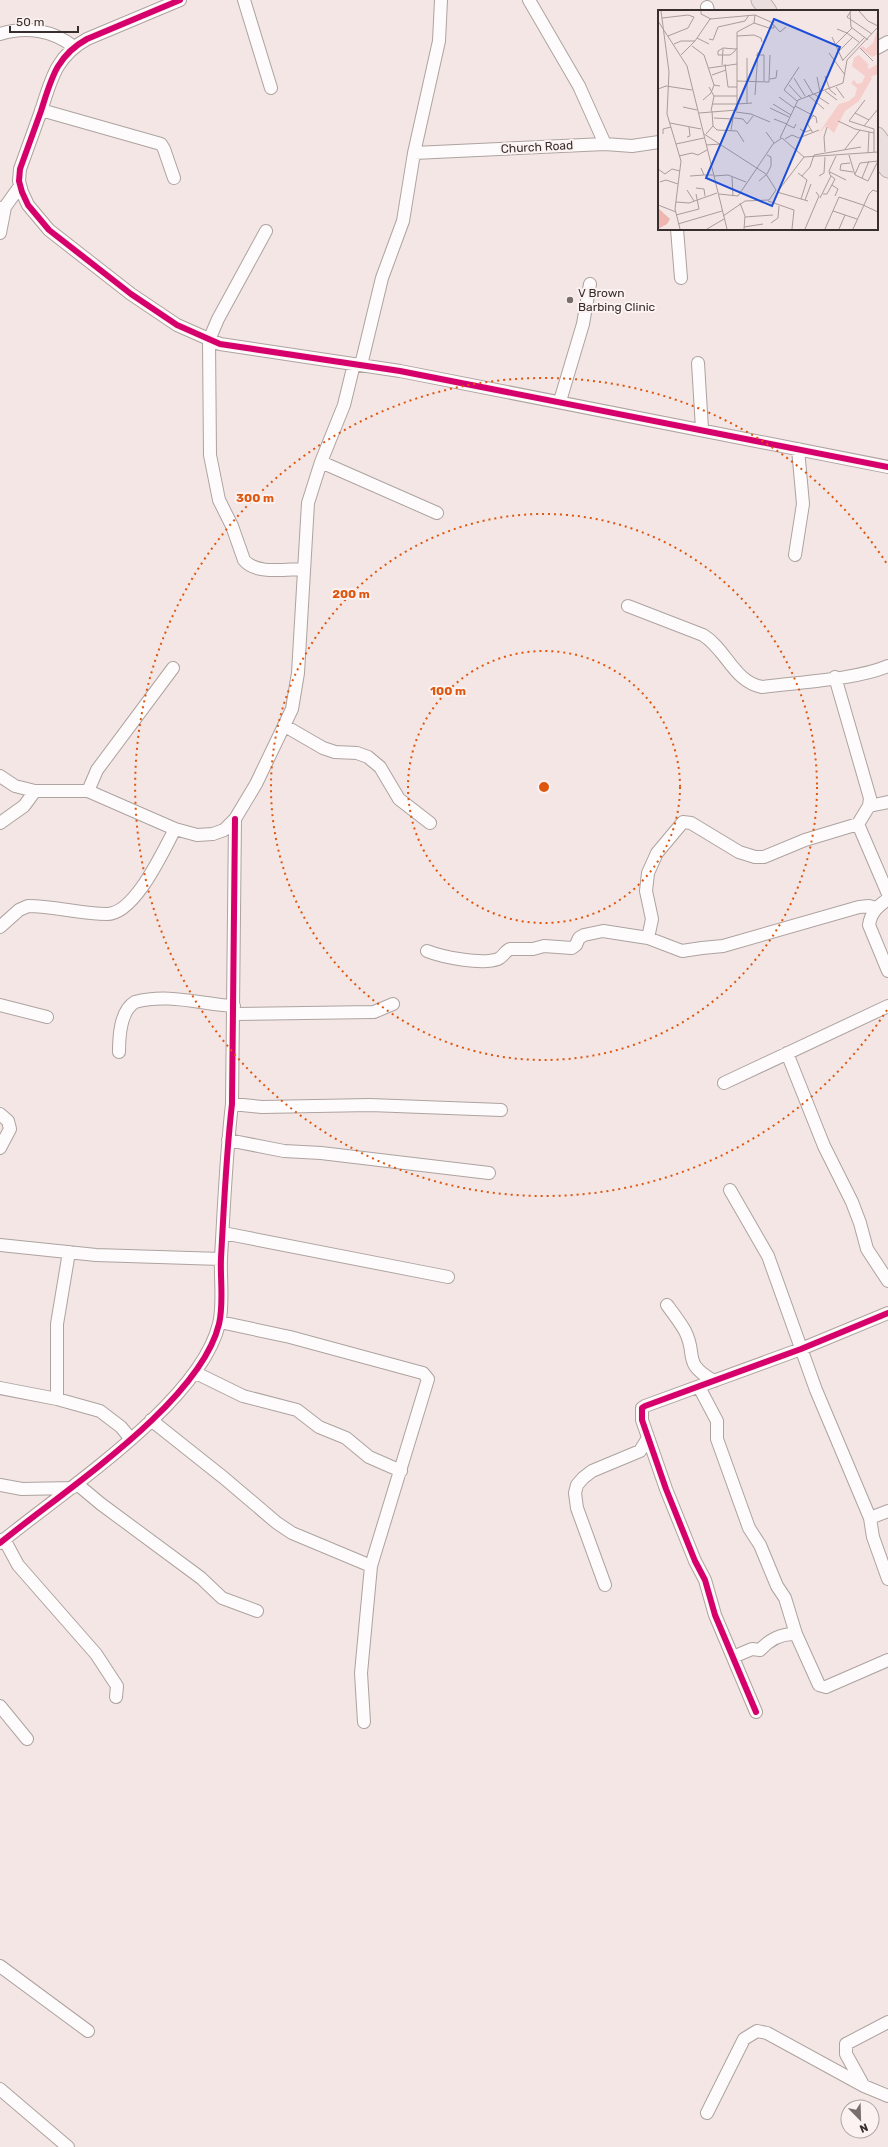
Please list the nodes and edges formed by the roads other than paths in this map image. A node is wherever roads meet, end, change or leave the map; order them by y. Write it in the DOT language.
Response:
graph roads {
  1 [pos="180,0"];
  2 [pos="244,0"];
  3 [pos="442,0"];
  4 [pos="529,0"];
  5 [pos="0,34"];
  6 [pos="888,42"];
  7 [pos="74,47"];
  8 [pos="878,47"];
  9 [pos="271,88"];
  10 [pos="41,110"];
  11 [pos="878,137"];
  12 [pos="658,142"];
  13 [pos="605,144"];
  14 [pos="888,150"];
  15 [pos="414,153"];
  16 [pos="878,156"];
  17 [pos="888,169"];
  18 [pos="174,178"];
  19 [pos="20,186"];
  20 [pos="3,208"];
  21 [pos="677,230"];
  22 [pos="266,231"];
  23 [pos="0,233"];
  24 [pos="681,278"];
  25 [pos="590,284"];
  26 [pos="209,340"];
  27 [pos="698,363"];
  28 [pos="358,364"];
  29 [pos="560,401"];
  30 [pos="702,429"];
  31 [pos="798,449"];
  32 [pos="320,462"];
  33 [pos="887,466"];
  34 [pos="437,513"];
  35 [pos="795,555"];
  36 [pos="304,569"];
  37 [pos="628,606"];
  38 [pos="888,666"];
  39 [pos="173,668"];
  40 [pos="835,677"];
  41 [pos="285,726"];
  42 [pos="0,776"];
  43 [pos="35,791"];
  44 [pos="88,791"];
  45 [pos="888,802"];
  46 [pos="869,806"];
  47 [pos="235,819"];
  48 [pos="0,823"];
  49 [pos="430,823"];
  50 [pos="858,824"];
  51 [pos="175,829"];
  52 [pos="888,894"];
  53 [pos="888,899"];
  54 [pos="876,908"];
  55 [pos="0,927"];
  56 [pos="648,938"];
  57 [pos="427,951"];
  58 [pos="888,972"];
  59 [pos="393,1004"];
  60 [pos="0,1005"];
  61 [pos="888,1006"];
  62 [pos="234,1010"];
  63 [pos="47,1017"];
  64 [pos="119,1052"];
  65 [pos="787,1053"];
  66 [pos="724,1083"];
  67 [pos="232,1104"];
  68 [pos="501,1110"];
  69 [pos="0,1114"];
  70 [pos="228,1140"];
  71 [pos="0,1148"];
  72 [pos="489,1173"];
  73 [pos="730,1190"];
  74 [pos="223,1233"];
  75 [pos="0,1245"];
  76 [pos="69,1252"];
  77 [pos="221,1259"];
  78 [pos="448,1277"];
  79 [pos="888,1282"];
  80 [pos="667,1305"];
  81 [pos="888,1313"];
  82 [pos="220,1322"];
  83 [pos="801,1349"];
  84 [pos="196,1373"];
  85 [pos="714,1381"];
  86 [pos="699,1387"];
  87 [pos="0,1388"];
  88 [pos="58,1400"];
  89 [pos="151,1420"];
  90 [pos="130,1438"];
  91 [pos="648,1438"];
  92 [pos="401,1470"];
  93 [pos="0,1485"];
  94 [pos="74,1486"];
  95 [pos="888,1511"];
  96 [pos="870,1518"];
  97 [pos="2,1541"];
  98 [pos="371,1566"];
  99 [pos="888,1579"];
  100 [pos="605,1585"];
  101 [pos="256,1611"];
  102 [pos="796,1634"];
  103 [pos="732,1657"];
  104 [pos="888,1660"];
  105 [pos="116,1697"];
  106 [pos="0,1706"];
  107 [pos="756,1712"];
  108 [pos="364,1722"];
  109 [pos="27,1739"];
  110 [pos="0,1966"];
  111 [pos="888,2022"];
  112 [pos="88,2031"];
  113 [pos="862,2083"];
  114 [pos="0,2089"];
  115 [pos="888,2096"];
  116 [pos="707,2113"];
  117 [pos="63,2145"];
  1 -- 7 [label="street"];
  2 -- 9 [label="street"];
  3 -- 15 [label="street"];
  4 -- 13 [label="street"];
  5 -- 7 [label="street"];
  6 -- 8 [label="street"];
  7 -- 10 [label="street"];
  10 -- 18 [label="street"];
  10 -- 19 [label="street"];
  11 -- 14 [label="highway"];
  12 -- 13 [label="street, Church Road"];
  13 -- 15 [label="street, Church Road"];
  15 -- 28 [label="street"];
  16 -- 17 [label="highway"];
  19 -- 20 [label="street"];
  19 -- 26 [label="street"];
  20 -- 23 [label="street"];
  21 -- 24 [label="street"];
  22 -- 26 [label="street"];
  25 -- 29 [label="street"];
  26 -- 28 [label="street"];
  26 -- 36 [label="street"];
  27 -- 30 [label="street"];
  28 -- 29 [label="street"];
  28 -- 32 [label="street"];
  29 -- 30 [label="street"];
  30 -- 31 [label="street"];
  31 -- 33 [label="street"];
  31 -- 35 [label="street"];
  32 -- 34 [label="street"];
  32 -- 36 [label="street"];
  36 -- 41 [label="street"];
  37 -- 40 [label="street"];
  38 -- 40 [label="street"];
  39 -- 44 [label="street"];
  40 -- 46 [label="street"];
  41 -- 47 [label="street"];
  41 -- 49 [label="street"];
  42 -- 43 [label="street"];
  43 -- 44 [label="street"];
  43 -- 48 [label="street"];
  44 -- 51 [label="street"];
  45 -- 46 [label="street"];
  46 -- 50 [label="street"];
  47 -- 51 [label="street"];
  47 -- 62 [label="street"];
  50 -- 52 [label="street"];
  50 -- 56 [label="street"];
  51 -- 55 [label="street"];
  53 -- 54 [label="street"];
  54 -- 56 [label="street"];
  54 -- 58 [label="street"];
  56 -- 57 [label="street"];
  59 -- 62 [label="street"];
  60 -- 63 [label="street"];
  61 -- 65 [label="street"];
  62 -- 64 [label="street"];
  62 -- 67 [label="street"];
  65 -- 66 [label="street"];
  65 -- 79 [label="street"];
  67 -- 68 [label="street"];
  67 -- 70 [label="street"];
  69 -- 71 [label="street"];
  70 -- 72 [label="street"];
  70 -- 74 [label="street"];
  73 -- 83 [label="street"];
  74 -- 77 [label="street"];
  74 -- 78 [label="street"];
  75 -- 76 [label="street"];
  76 -- 77 [label="street"];
  76 -- 88 [label="street"];
  77 -- 82 [label="street"];
  80 -- 85 [label="street"];
  81 -- 83 [label="street"];
  82 -- 84 [label="street"];
  82 -- 92 [label="street"];
  83 -- 85 [label="street"];
  83 -- 96 [label="street"];
  84 -- 89 [label="street"];
  84 -- 92 [label="street"];
  85 -- 86 [label="street"];
  86 -- 91 [label="street"];
  86 -- 102 [label="street"];
  87 -- 88 [label="street"];
  88 -- 90 [label="street"];
  89 -- 90 [label="street"];
  89 -- 98 [label="street"];
  90 -- 94 [label="street"];
  91 -- 100 [label="street"];
  91 -- 103 [label="street"];
  92 -- 98 [label="street"];
  93 -- 94 [label="street"];
  94 -- 97 [label="street"];
  94 -- 101 [label="street"];
  95 -- 96 [label="street"];
  96 -- 99 [label="street"];
  97 -- 105 [label="street"];
  98 -- 108 [label="street"];
  102 -- 103 [label="street"];
  102 -- 104 [label="street"];
  103 -- 107 [label="street"];
  106 -- 109 [label="street"];
  110 -- 112 [label="street"];
  111 -- 113 [label="street"];
  113 -- 115 [label="street"];
  113 -- 116 [label="street"];
  114 -- 117 [label="street"];
}
